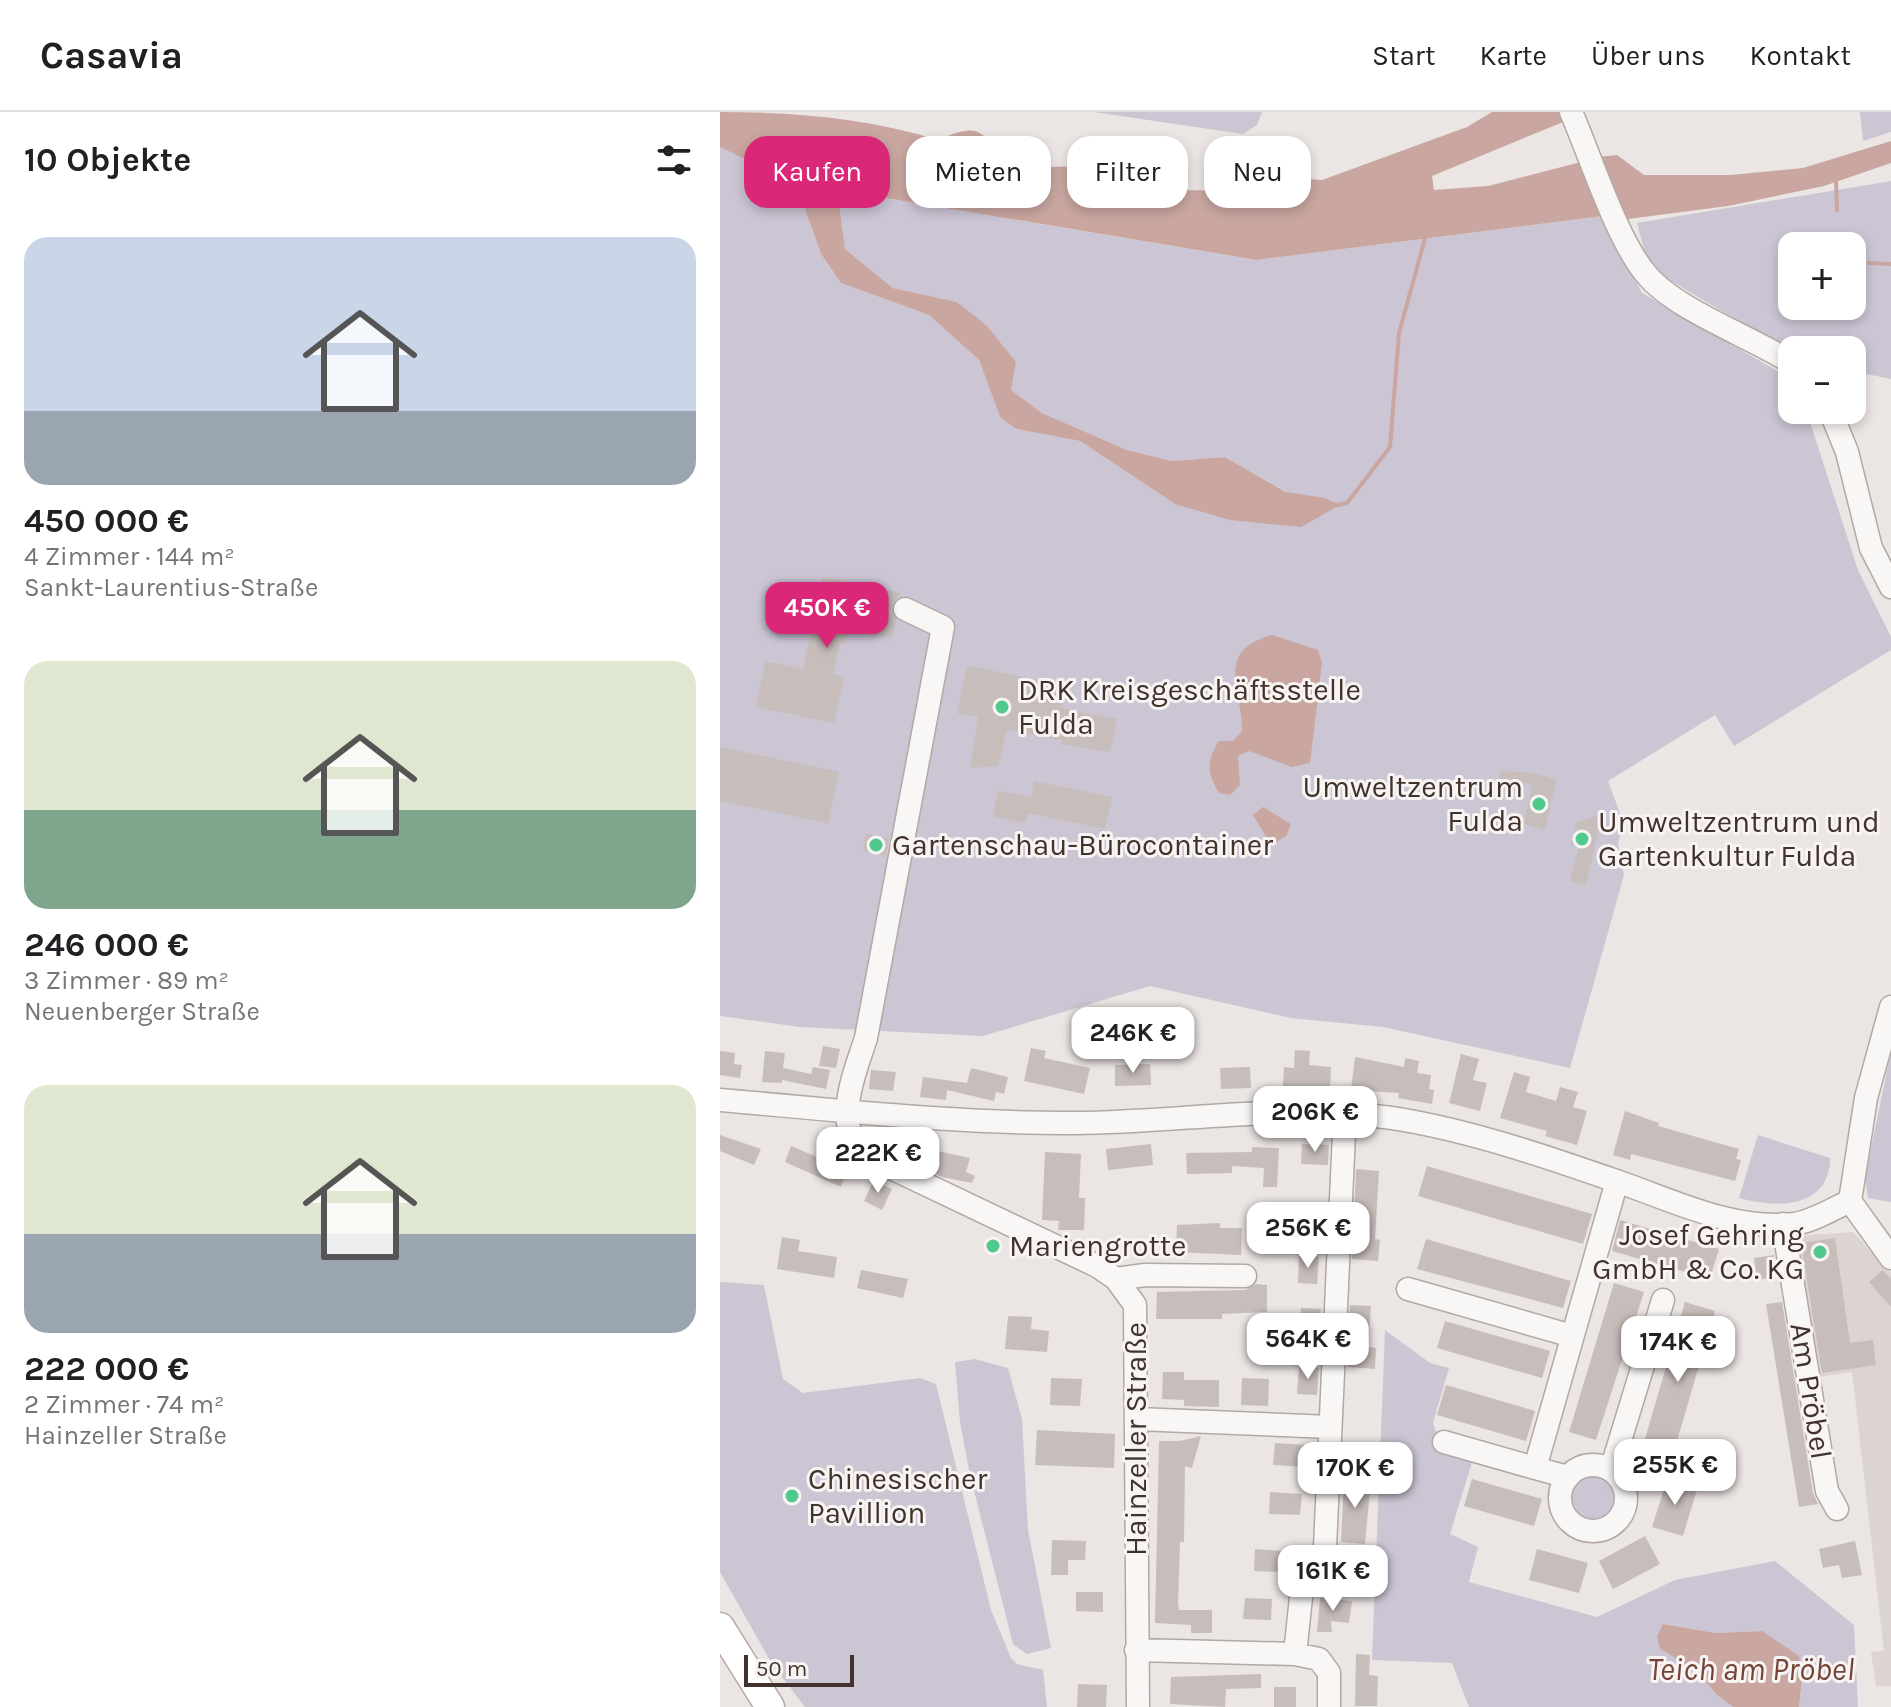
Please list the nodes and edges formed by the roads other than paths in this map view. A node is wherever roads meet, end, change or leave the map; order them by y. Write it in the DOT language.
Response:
graph roads {
  1 [pos="1571,112"];
  2 [pos="1778,355"];
  3 [pos="1836,424"];
  4 [pos="1891,587"];
  5 [pos="905,609"];
  6 [pos="1891,1007"];
  7 [pos="720,1100"];
  8 [pos="847,1110"];
  9 [pos="1345,1112"];
  10 [pos="1617,1181"];
  11 [pos="1850,1201"];
  12 [pos="1783,1224"];
  13 [pos="1891,1258"];
  14 [pos="1245,1276"];
  15 [pos="1116,1279"];
  16 [pos="1408,1289"];
  17 [pos="1663,1300"];
  18 [pos="1572,1336"];
  19 [pos="1137,1419"];
  20 [pos="1330,1427"];
  21 [pos="1444,1442"];
  22 [pos="1535,1468"];
  23 [pos="1611,1470"];
  24 [pos="1568,1477"];
  25 [pos="1837,1509"];
  26 [pos="720,1627"];
  27 [pos="1136,1650"];
  28 [pos="1295,1654"];
  29 [pos="770,1707"];
  30 [pos="1138,1707"];
  31 [pos="1329,1707"];
  1 -- 2 [label="street"];
  3 -- 4 [label="street"];
  5 -- 8 [label="street"];
  6 -- 11 [label="street"];
  7 -- 8 [label="street"];
  8 -- 9 [label="street"];
  8 -- 15 [label="street, Hainzeller Straße"];
  9 -- 10 [label="street"];
  9 -- 20 [label="street"];
  10 -- 12 [label="street"];
  10 -- 18 [label="street"];
  11 -- 12 [label="street"];
  11 -- 13 [label="street"];
  12 -- 25 [label="street, Am Pröbel"];
  14 -- 15 [label="street"];
  15 -- 19 [label="street, Hainzeller Straße"];
  16 -- 18 [label="street"];
  17 -- 23 [label="street"];
  18 -- 22 [label="street"];
  19 -- 20 [label="street"];
  19 -- 27 [label="street, Hainzeller Straße"];
  20 -- 28 [label="street"];
  21 -- 22 [label="street"];
  22 -- 24 [label="street"];
  23 -- 24 [label="street"];
  23 -- 24 [label="street"];
  26 -- 29 [label="main road"];
  27 -- 28 [label="street"];
  27 -- 30 [label="street, Hainzeller Straße"];
  28 -- 31 [label="street"];
}
